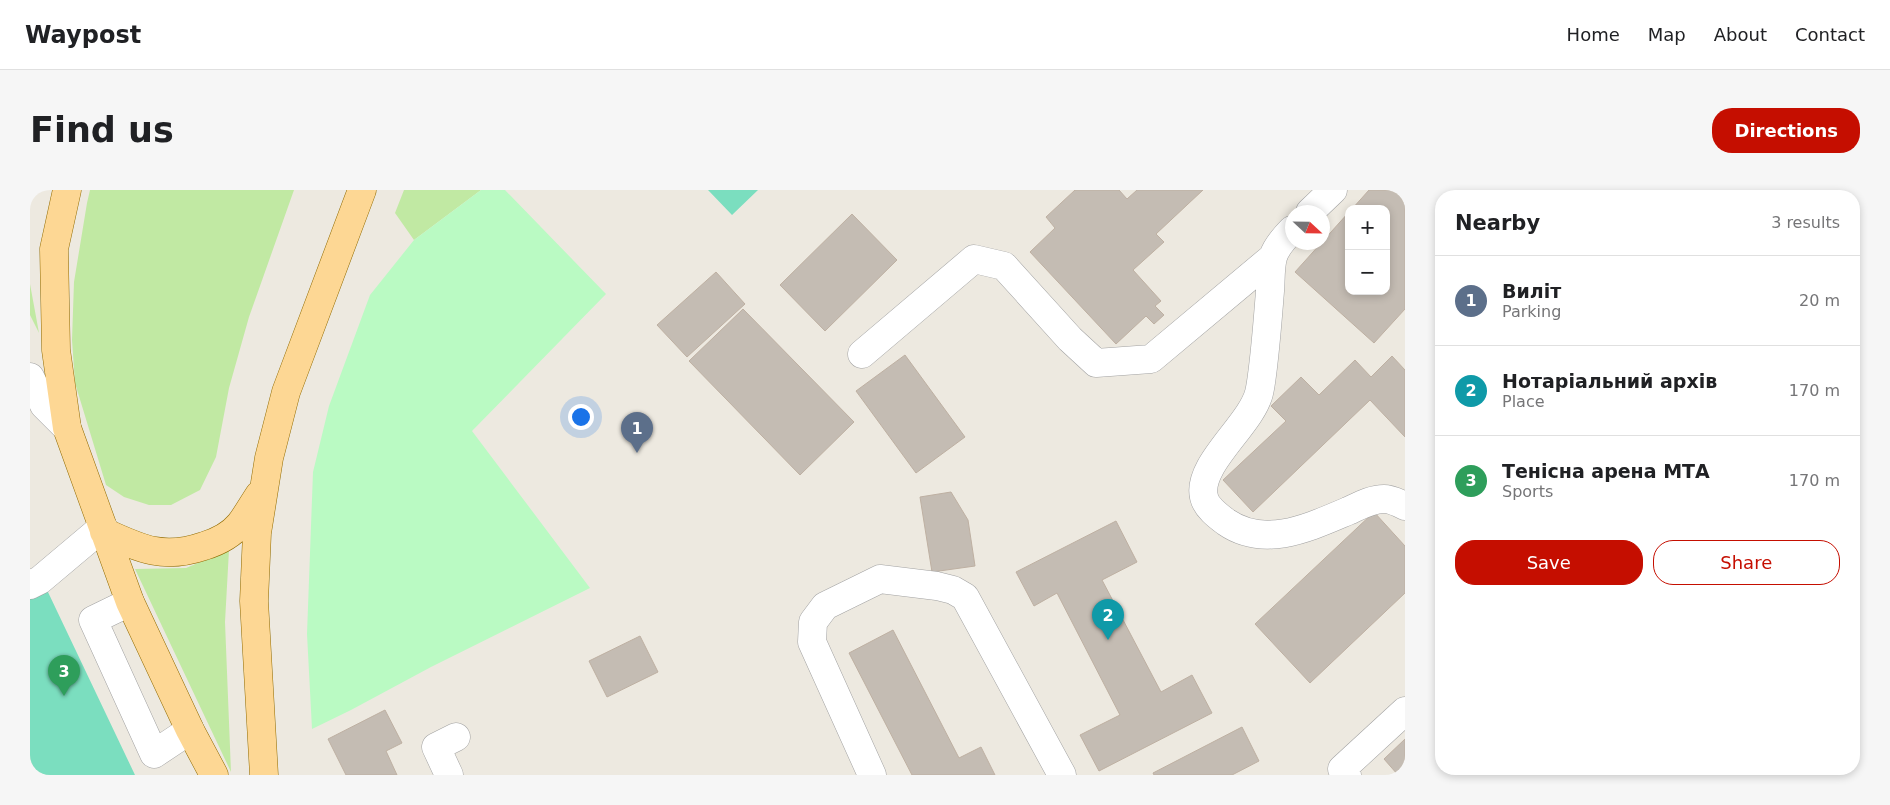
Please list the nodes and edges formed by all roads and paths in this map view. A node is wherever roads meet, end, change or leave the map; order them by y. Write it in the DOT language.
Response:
graph roads {
  1 [pos="67,190"];
  2 [pos="362,190"];
  3 [pos="1333,190"];
  4 [pos="1317,205"];
  5 [pos="1285,237"];
  6 [pos="1273,256"];
  7 [pos="862,354"];
  8 [pos="30,376"];
  9 [pos="67,428"];
  10 [pos="264,487"];
  11 [pos="1405,506"];
  12 [pos="103,530"];
  13 [pos="30,585"];
  14 [pos="130,602"];
  15 [pos="1405,711"];
  16 [pos="190,730"];
  17 [pos="456,737"];
  18 [pos="214,775"];
  19 [pos="264,775"];
  20 [pos="449,775"];
  21 [pos="872,775"];
  22 [pos="1062,775"];
  23 [pos="1347,775"];
  1 -- 9 [label="main road"];
  2 -- 10 [label="main road"];
  3 -- 4 [label="street"];
  5 -- 6 [label="street"];
  6 -- 7 [label="street"];
  6 -- 11 [label="street"];
  8 -- 9 [label="street"];
  9 -- 12 [label="main road"];
  10 -- 12 [label="main road"];
  10 -- 19 [label="main road"];
  12 -- 13 [label="street"];
  12 -- 14 [label="main road"];
  14 -- 16 [label="main road"];
  14 -- 16 [label="street"];
  15 -- 23 [label="street"];
  16 -- 18 [label="main road"];
  17 -- 20 [label="street"];
  21 -- 22 [label="street"];
}
